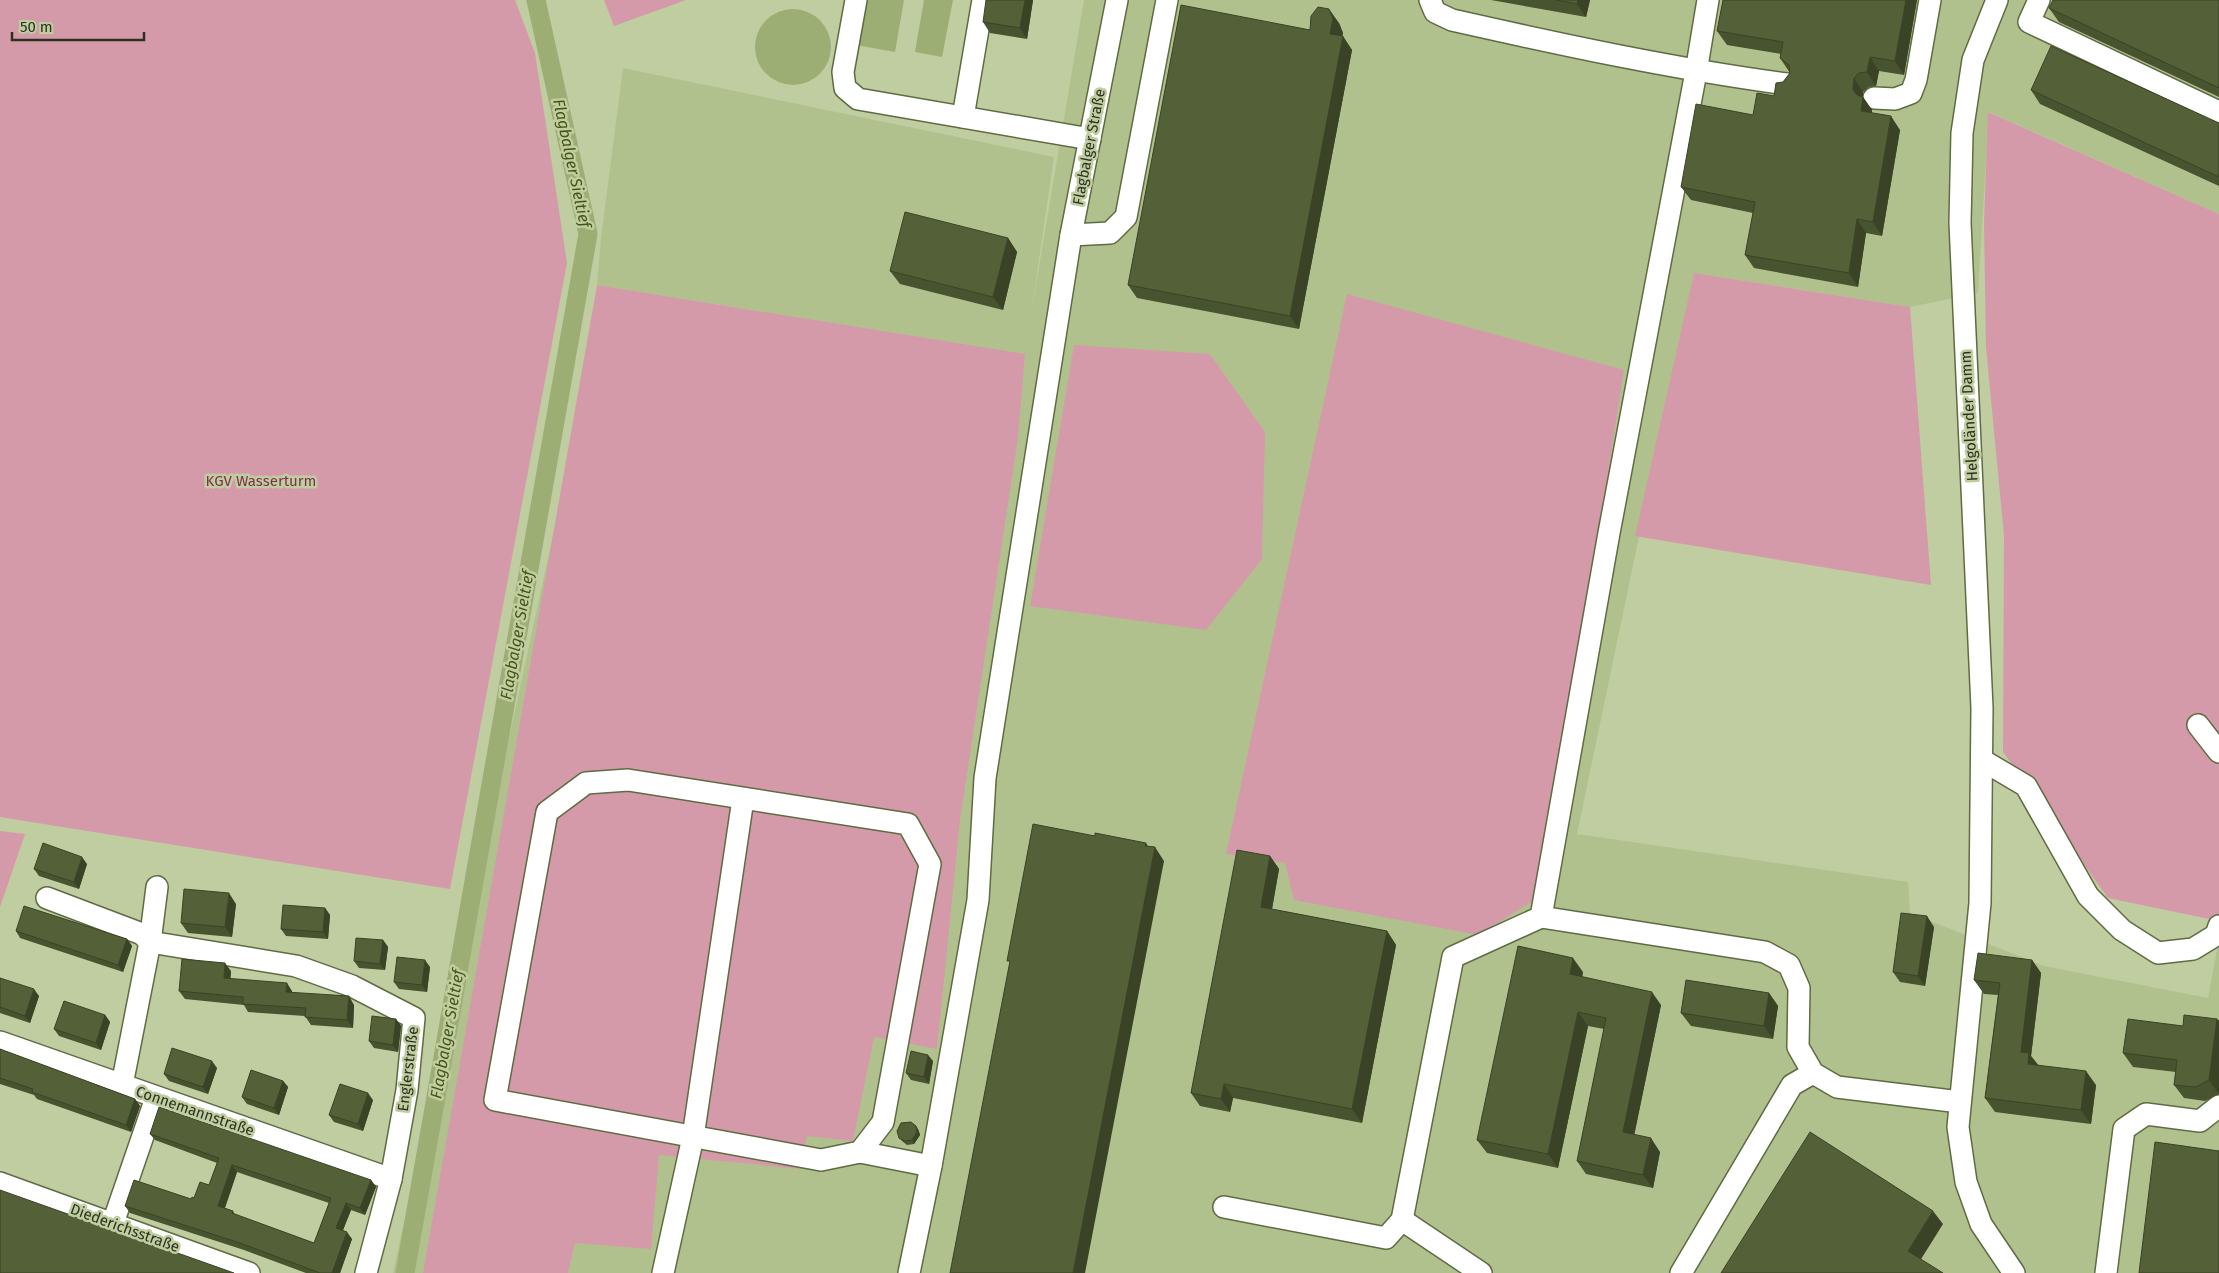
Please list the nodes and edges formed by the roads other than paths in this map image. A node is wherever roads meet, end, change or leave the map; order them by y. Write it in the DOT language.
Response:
graph roads {
  1 [pos="856,0"];
  2 [pos="983,0"];
  3 [pos="1117,0"];
  4 [pos="1168,0"];
  5 [pos="1430,0"];
  6 [pos="1708,0"];
  7 [pos="1930,0"];
  8 [pos="1997,0"];
  9 [pos="2039,0"];
  10 [pos="1696,72"];
  11 [pos="1787,84"];
  12 [pos="1874,98"];
  13 [pos="2219,112"];
  14 [pos="963,117"];
  15 [pos="1090,140"];
  16 [pos="1071,235"];
  17 [pos="2198,725"];
  18 [pos="2219,752"];
  19 [pos="1982,760"];
  20 [pos="743,799"];
  21 [pos="156,887"];
  22 [pos="47,898"];
  23 [pos="1541,917"];
  24 [pos="2219,926"];
  25 [pos="150,942"];
  26 [pos="0,1042"];
  27 [pos="1813,1073"];
  28 [pos="122,1085"];
  29 [pos="156,1098"];
  30 [pos="1960,1102"];
  31 [pos="2219,1106"];
  32 [pos="693,1137"];
  33 [pos="860,1152"];
  34 [pos="931,1166"];
  35 [pos="391,1179"];
  36 [pos="0,1183"];
  37 [pos="1224,1207"];
  38 [pos="1402,1220"];
  39 [pos="114,1223"];
  40 [pos="2014,1271"];
  41 [pos="249,1273"];
  42 [pos="366,1273"];
  43 [pos="663,1273"];
  44 [pos="910,1273"];
  45 [pos="1481,1273"];
  46 [pos="1681,1273"];
  47 [pos="2106,1273"];
  1 -- 14 [label="street"];
  2 -- 14 [label="street"];
  3 -- 15 [label="street, Flagbalger Straße"];
  4 -- 16 [label="street"];
  5 -- 10 [label="street"];
  6 -- 10 [label="street"];
  7 -- 12 [label="street"];
  8 -- 19 [label="street, Helgoländer Damm"];
  9 -- 13 [label="street"];
  10 -- 11 [label="street"];
  10 -- 23 [label="street"];
  14 -- 15 [label="street"];
  15 -- 16 [label="street, Flagbalger Straße"];
  16 -- 34 [label="street, Flagbalger Straße"];
  17 -- 18 [label="street"];
  19 -- 24 [label="street"];
  19 -- 30 [label="street, Helgoländer Damm"];
  20 -- 32 [label="street"];
  20 -- 32 [label="street"];
  20 -- 33 [label="street"];
  21 -- 25 [label="street"];
  22 -- 25 [label="street, Englerstraße"];
  23 -- 27 [label="street"];
  23 -- 38 [label="street"];
  25 -- 28 [label="street"];
  25 -- 35 [label="street, Englerstraße"];
  26 -- 28 [label="street, Connemannstraße"];
  27 -- 30 [label="street"];
  27 -- 46 [label="street"];
  28 -- 29 [label="street, Connemannstraße"];
  29 -- 35 [label="street, Connemannstraße"];
  29 -- 39 [label="street"];
  30 -- 40 [label="street, Helgoländer Damm"];
  31 -- 47 [label="street"];
  32 -- 33 [label="street"];
  32 -- 43 [label="street"];
  33 -- 34 [label="street"];
  34 -- 44 [label="street, Flagbalger Straße"];
  35 -- 42 [label="street, Englerstraße"];
  36 -- 39 [label="street, Diederichsstraße"];
  37 -- 38 [label="street"];
  38 -- 45 [label="street"];
  39 -- 41 [label="street, Diederichsstraße"];
}
